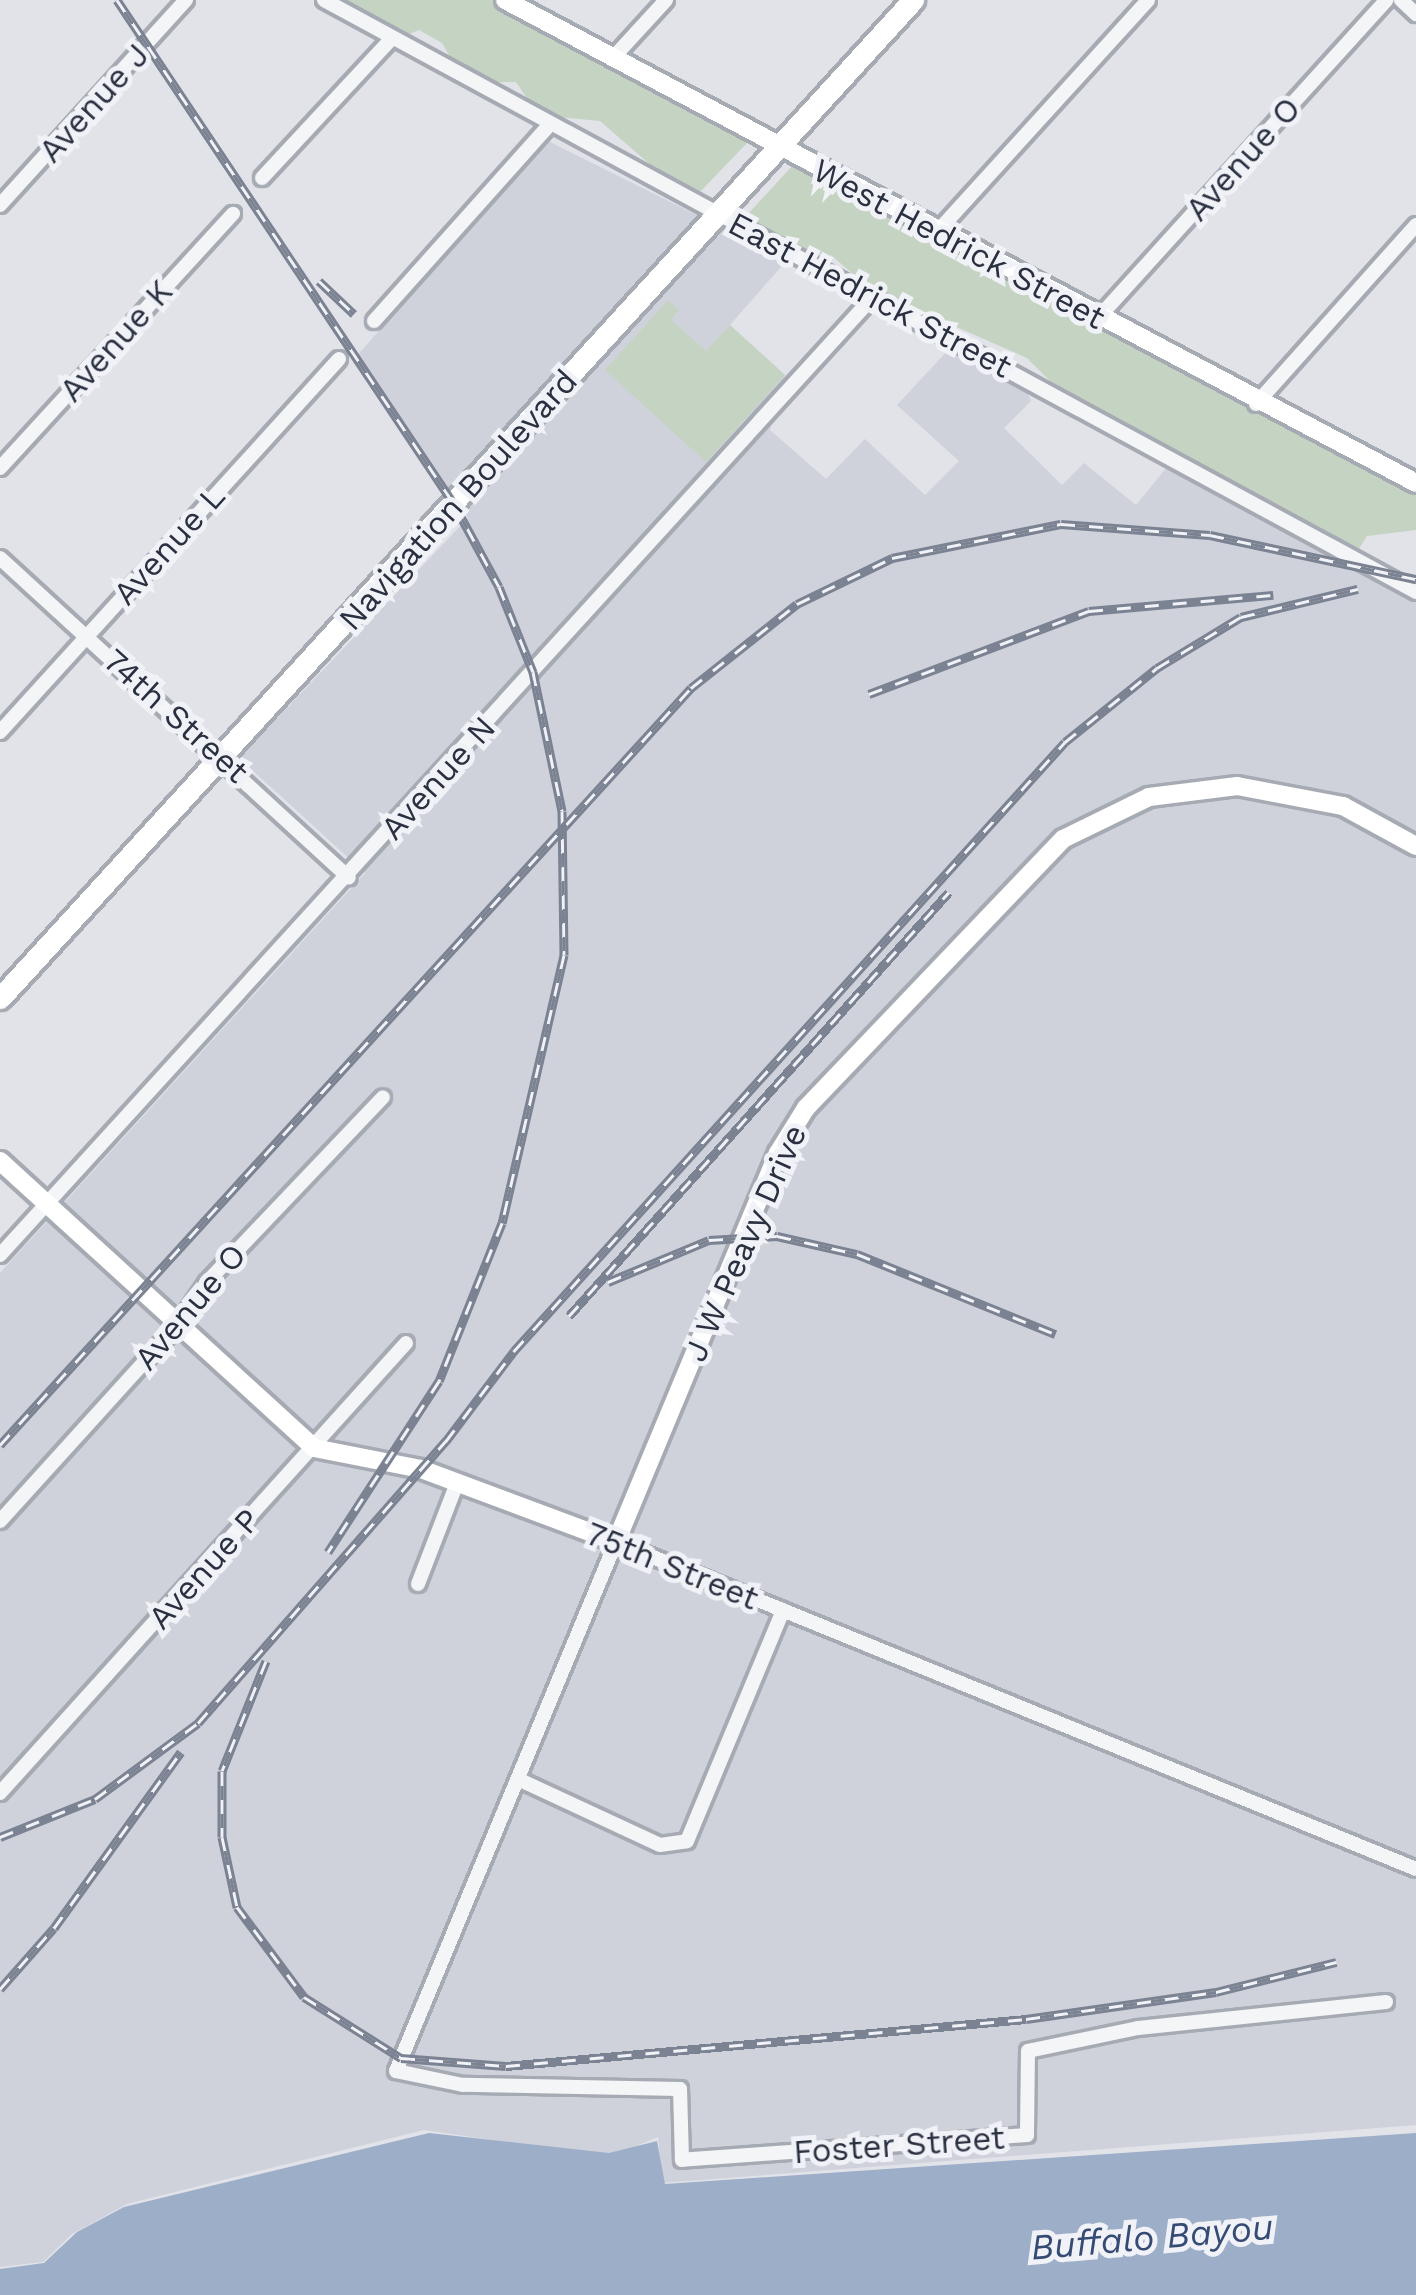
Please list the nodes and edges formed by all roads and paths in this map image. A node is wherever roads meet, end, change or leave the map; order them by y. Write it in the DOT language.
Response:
graph roads {
  1 [pos="186,0"];
  2 [pos="324,0"];
  3 [pos="505,0"];
  4 [pos="666,0"];
  5 [pos="913,0"];
  6 [pos="1148,0"];
  7 [pos="1386,0"];
  8 [pos="1401,0"];
  9 [pos="1416,14"];
  10 [pos="392,38"];
  11 [pos="612,59"];
  12 [pos="550,124"];
  13 [pos="778,148"];
  14 [pos="262,178"];
  15 [pos="0,205"];
  16 [pos="233,214"];
  17 [pos="719,214"];
  18 [pos="1416,225"];
  19 [pos="938,232"];
  20 [pos="873,297"];
  21 [pos="1099,317"];
  22 [pos="374,321"];
  23 [pos="339,358"];
  24 [pos="1256,404"];
  25 [pos="0,469"];
  26 [pos="1416,482"];
  27 [pos="0,558"];
  28 [pos="1416,592"];
  29 [pos="87,636"];
  30 [pos="0,732"];
  31 [pos="222,757"];
  32 [pos="1416,846"];
  33 [pos="349,878"];
  34 [pos="0,998"];
  35 [pos="383,1097"];
  36 [pos="0,1160"];
  37 [pos="47,1202"];
  38 [pos="0,1255"];
  39 [pos="177,1327"];
  40 [pos="406,1342"];
  41 [pos="314,1448"];
  42 [pos="457,1483"];
  43 [pos="0,1521"];
  44 [pos="616,1542"];
  45 [pos="418,1584"];
  46 [pos="783,1610"];
  47 [pos="520,1780"];
  48 [pos="2,1785"];
  49 [pos="1416,1869"];
  50 [pos="1386,2002"];
  51 [pos="396,2071"];
  1 -- 15 [label="street, Avenue J"];
  2 -- 10 [label="street, East Hedrick Street"];
  3 -- 11 [label="street, West Hedrick Street"];
  4 -- 11 [label="street"];
  5 -- 13 [label="main road, Navigation Boulevard"];
  6 -- 19 [label="street"];
  7 -- 21 [label="street, Avenue O"];
  8 -- 9 [label="street"];
  10 -- 12 [label="street, East Hedrick Street"];
  10 -- 14 [label="street"];
  11 -- 13 [label="street, West Hedrick Street"];
  12 -- 17 [label="street, East Hedrick Street"];
  12 -- 22 [label="street"];
  13 -- 17 [label="main road, Navigation Boulevard"];
  13 -- 19 [label="street, West Hedrick Street"];
  16 -- 25 [label="street, Avenue K"];
  17 -- 20 [label="street, East Hedrick Street"];
  17 -- 31 [label="main road, Navigation Boulevard"];
  18 -- 24 [label="street"];
  19 -- 21 [label="street, West Hedrick Street"];
  20 -- 28 [label="street, East Hedrick Street"];
  20 -- 33 [label="street, Avenue N"];
  21 -- 24 [label="street, West Hedrick Street"];
  23 -- 29 [label="street, Avenue L"];
  24 -- 26 [label="street, West Hedrick Street"];
  27 -- 29 [label="street, 74th Street"];
  29 -- 30 [label="street, Avenue L"];
  29 -- 31 [label="street, 74th Street"];
  31 -- 33 [label="street, 74th Street"];
  31 -- 34 [label="main road, Navigation Boulevard"];
  32 -- 44 [label="street, J W Peavy Drive"];
  33 -- 37 [label="street, Avenue N"];
  35 -- 39 [label="street, Avenue O"];
  36 -- 37 [label="street, 75th Street"];
  37 -- 38 [label="street, Avenue N"];
  37 -- 39 [label="street, 75th Street"];
  39 -- 41 [label="street, 75th Street"];
  39 -- 43 [label="street, Avenue O"];
  40 -- 41 [label="street, Avenue P"];
  41 -- 42 [label="street, 75th Street"];
  41 -- 48 [label="street, Avenue P"];
  42 -- 44 [label="street, 75th Street"];
  42 -- 45 [label="street"];
  44 -- 46 [label="street, 75th Street"];
  44 -- 47 [label="street, J W Peavy Drive"];
  46 -- 47 [label="street"];
  46 -- 49 [label="street, 75th Street"];
  47 -- 51 [label="street, J W Peavy Drive"];
  50 -- 51 [label="street, Foster Street"];
}
